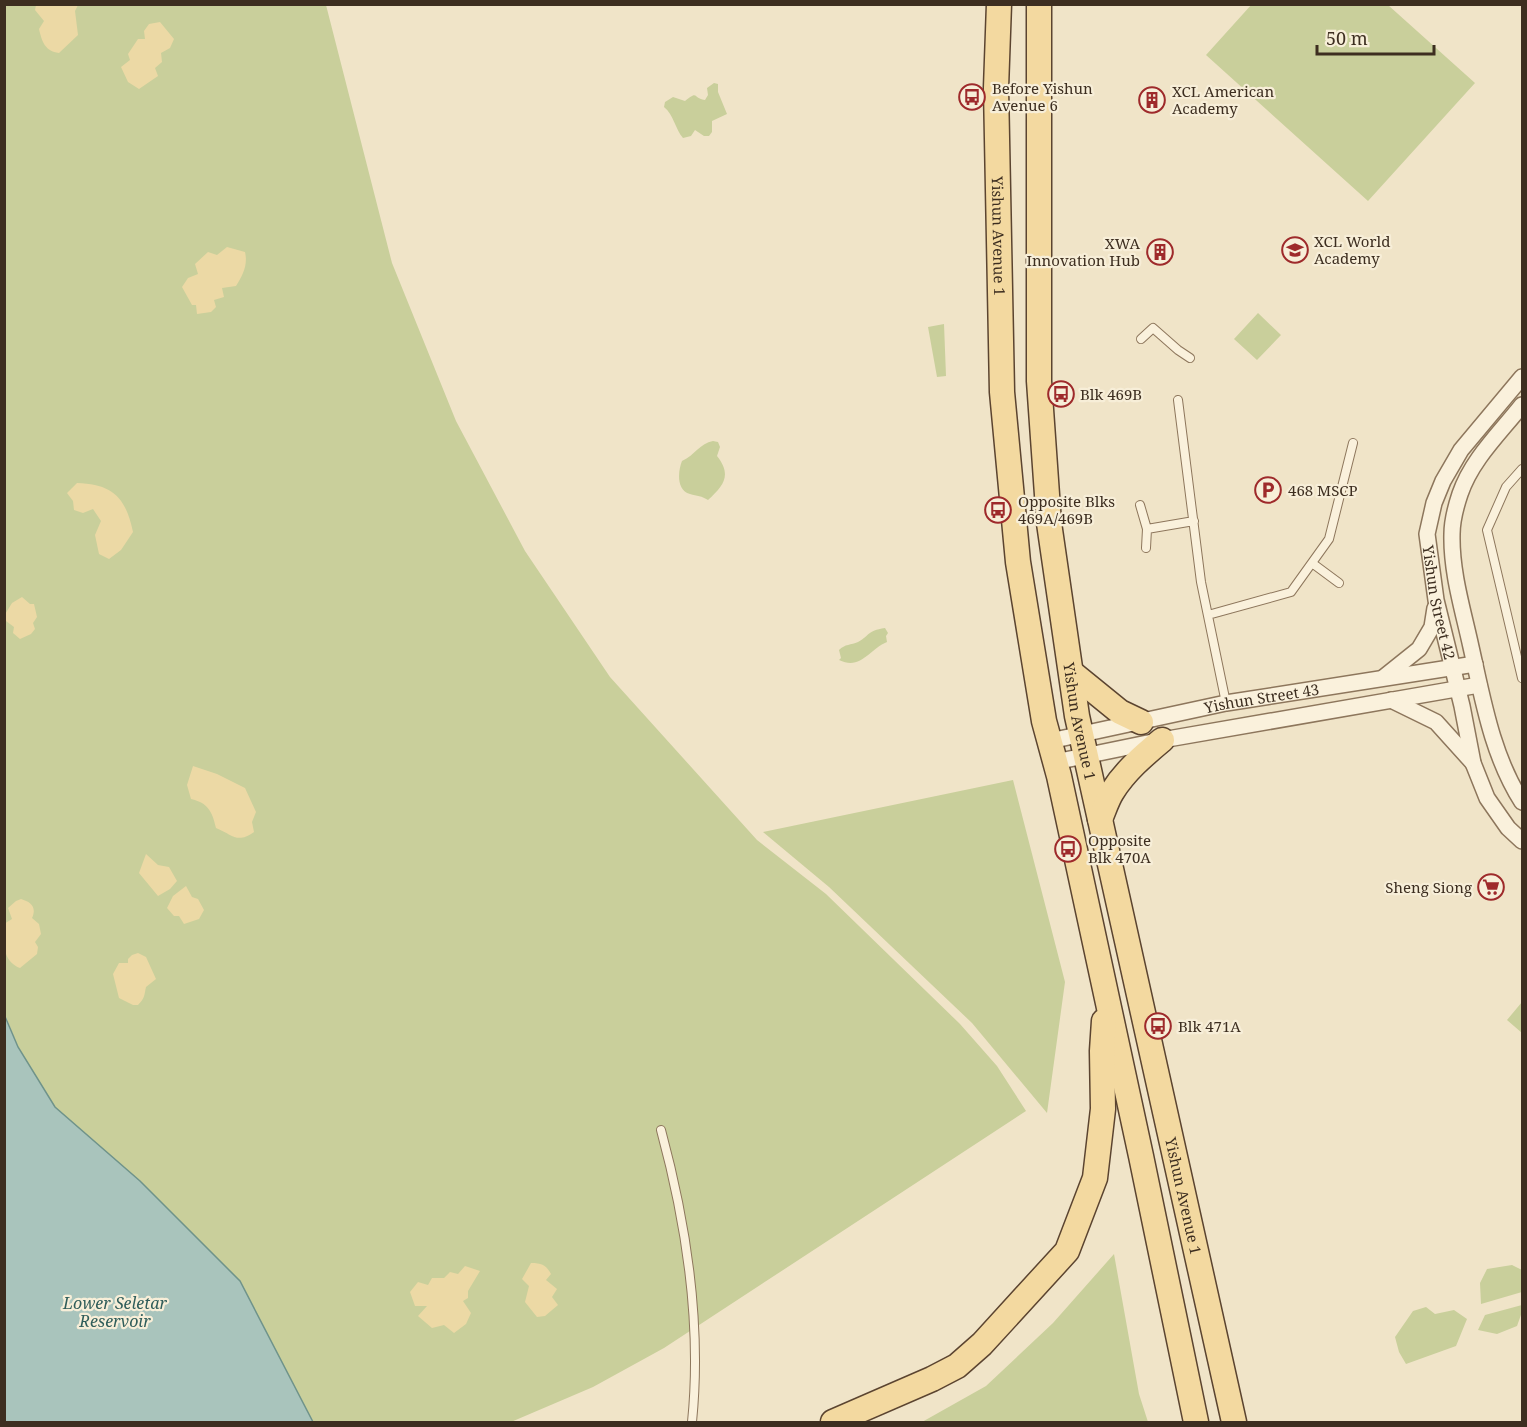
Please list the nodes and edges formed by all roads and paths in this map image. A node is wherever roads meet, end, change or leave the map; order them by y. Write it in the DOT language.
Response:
graph roads {
  1 [pos="999,4"];
  2 [pos="1040,4"];
  3 [pos="1141,339"];
  4 [pos="1190,358"];
  5 [pos="1522,377"];
  6 [pos="1178,400"];
  7 [pos="1522,405"];
  8 [pos="1353,443"];
  9 [pos="1522,469"];
  10 [pos="1140,505"];
  11 [pos="1194,521"];
  12 [pos="1147,529"];
  13 [pos="1146,548"];
  14 [pos="1312,563"];
  15 [pos="1339,583"];
  16 [pos="1436,600"];
  17 [pos="1208,615"];
  18 [pos="1475,664"];
  19 [pos="1452,668"];
  20 [pos="1072,673"];
  21 [pos="1522,678"];
  22 [pos="1381,679"];
  23 [pos="1479,685"];
  24 [pos="1458,689"];
  25 [pos="1391,700"];
  26 [pos="1226,703"];
  27 [pos="1141,722"];
  28 [pos="1162,740"];
  29 [pos="1084,744"];
  30 [pos="1053,752"];
  31 [pos="1473,763"];
  32 [pos="1522,802"];
  33 [pos="1100,819"];
  34 [pos="1522,841"];
  35 [pos="1106,992"];
  36 [pos="661,1130"];
  37 [pos="692,1422"];
  38 [pos="833,1422"];
  39 [pos="1196,1422"];
  40 [pos="1234,1422"];
  1 -- 30 [label="main road, Yishun Avenue 1"];
  2 -- 20 [label="main road, Yishun Avenue 1"];
  3 -- 4 [label="lane"];
  5 -- 16 [label="street, Yishun Street 42"];
  6 -- 11 [label="lane"];
  7 -- 18 [label="street, Yishun Street 42"];
  8 -- 14 [label="lane"];
  9 -- 21 [label="lane"];
  10 -- 12 [label="lane"];
  11 -- 12 [label="lane"];
  11 -- 17 [label="lane"];
  12 -- 13 [label="lane"];
  14 -- 15 [label="lane"];
  14 -- 17 [label="lane"];
  16 -- 19 [label="street, Yishun Street 42"];
  16 -- 22 [label="street"];
  17 -- 26 [label="lane"];
  18 -- 19 [label="street, Yishun Street 43"];
  18 -- 23 [label="street, Yishun Street 42"];
  19 -- 22 [label="street, Yishun Street 43"];
  19 -- 24 [label="street, Yishun Street 42"];
  20 -- 27 [label="main road"];
  20 -- 29 [label="main road, Yishun Avenue 1"];
  22 -- 26 [label="street, Yishun Street 43"];
  23 -- 24 [label="street, Yishun Street 43"];
  23 -- 32 [label="street, Yishun Street 42"];
  24 -- 25 [label="street, Yishun Street 43"];
  24 -- 31 [label="street, Yishun Street 42"];
  25 -- 28 [label="street, Yishun Street 43"];
  25 -- 31 [label="street"];
  26 -- 27 [label="street, Yishun Street 43"];
  27 -- 29 [label="street, Yishun Street 43"];
  28 -- 29 [label="street, Yishun Street 43"];
  28 -- 33 [label="main road"];
  29 -- 30 [label="street, Yishun Street 43"];
  29 -- 30 [label="street, Yishun Street 43"];
  29 -- 33 [label="main road, Yishun Avenue 1"];
  30 -- 35 [label="main road, Yishun Avenue 1"];
  31 -- 34 [label="street, Yishun Street 42"];
  33 -- 40 [label="main road, Yishun Avenue 1"];
  35 -- 38 [label="main road"];
  35 -- 39 [label="main road, Yishun Avenue 1"];
  36 -- 37 [label="lane"];
}
